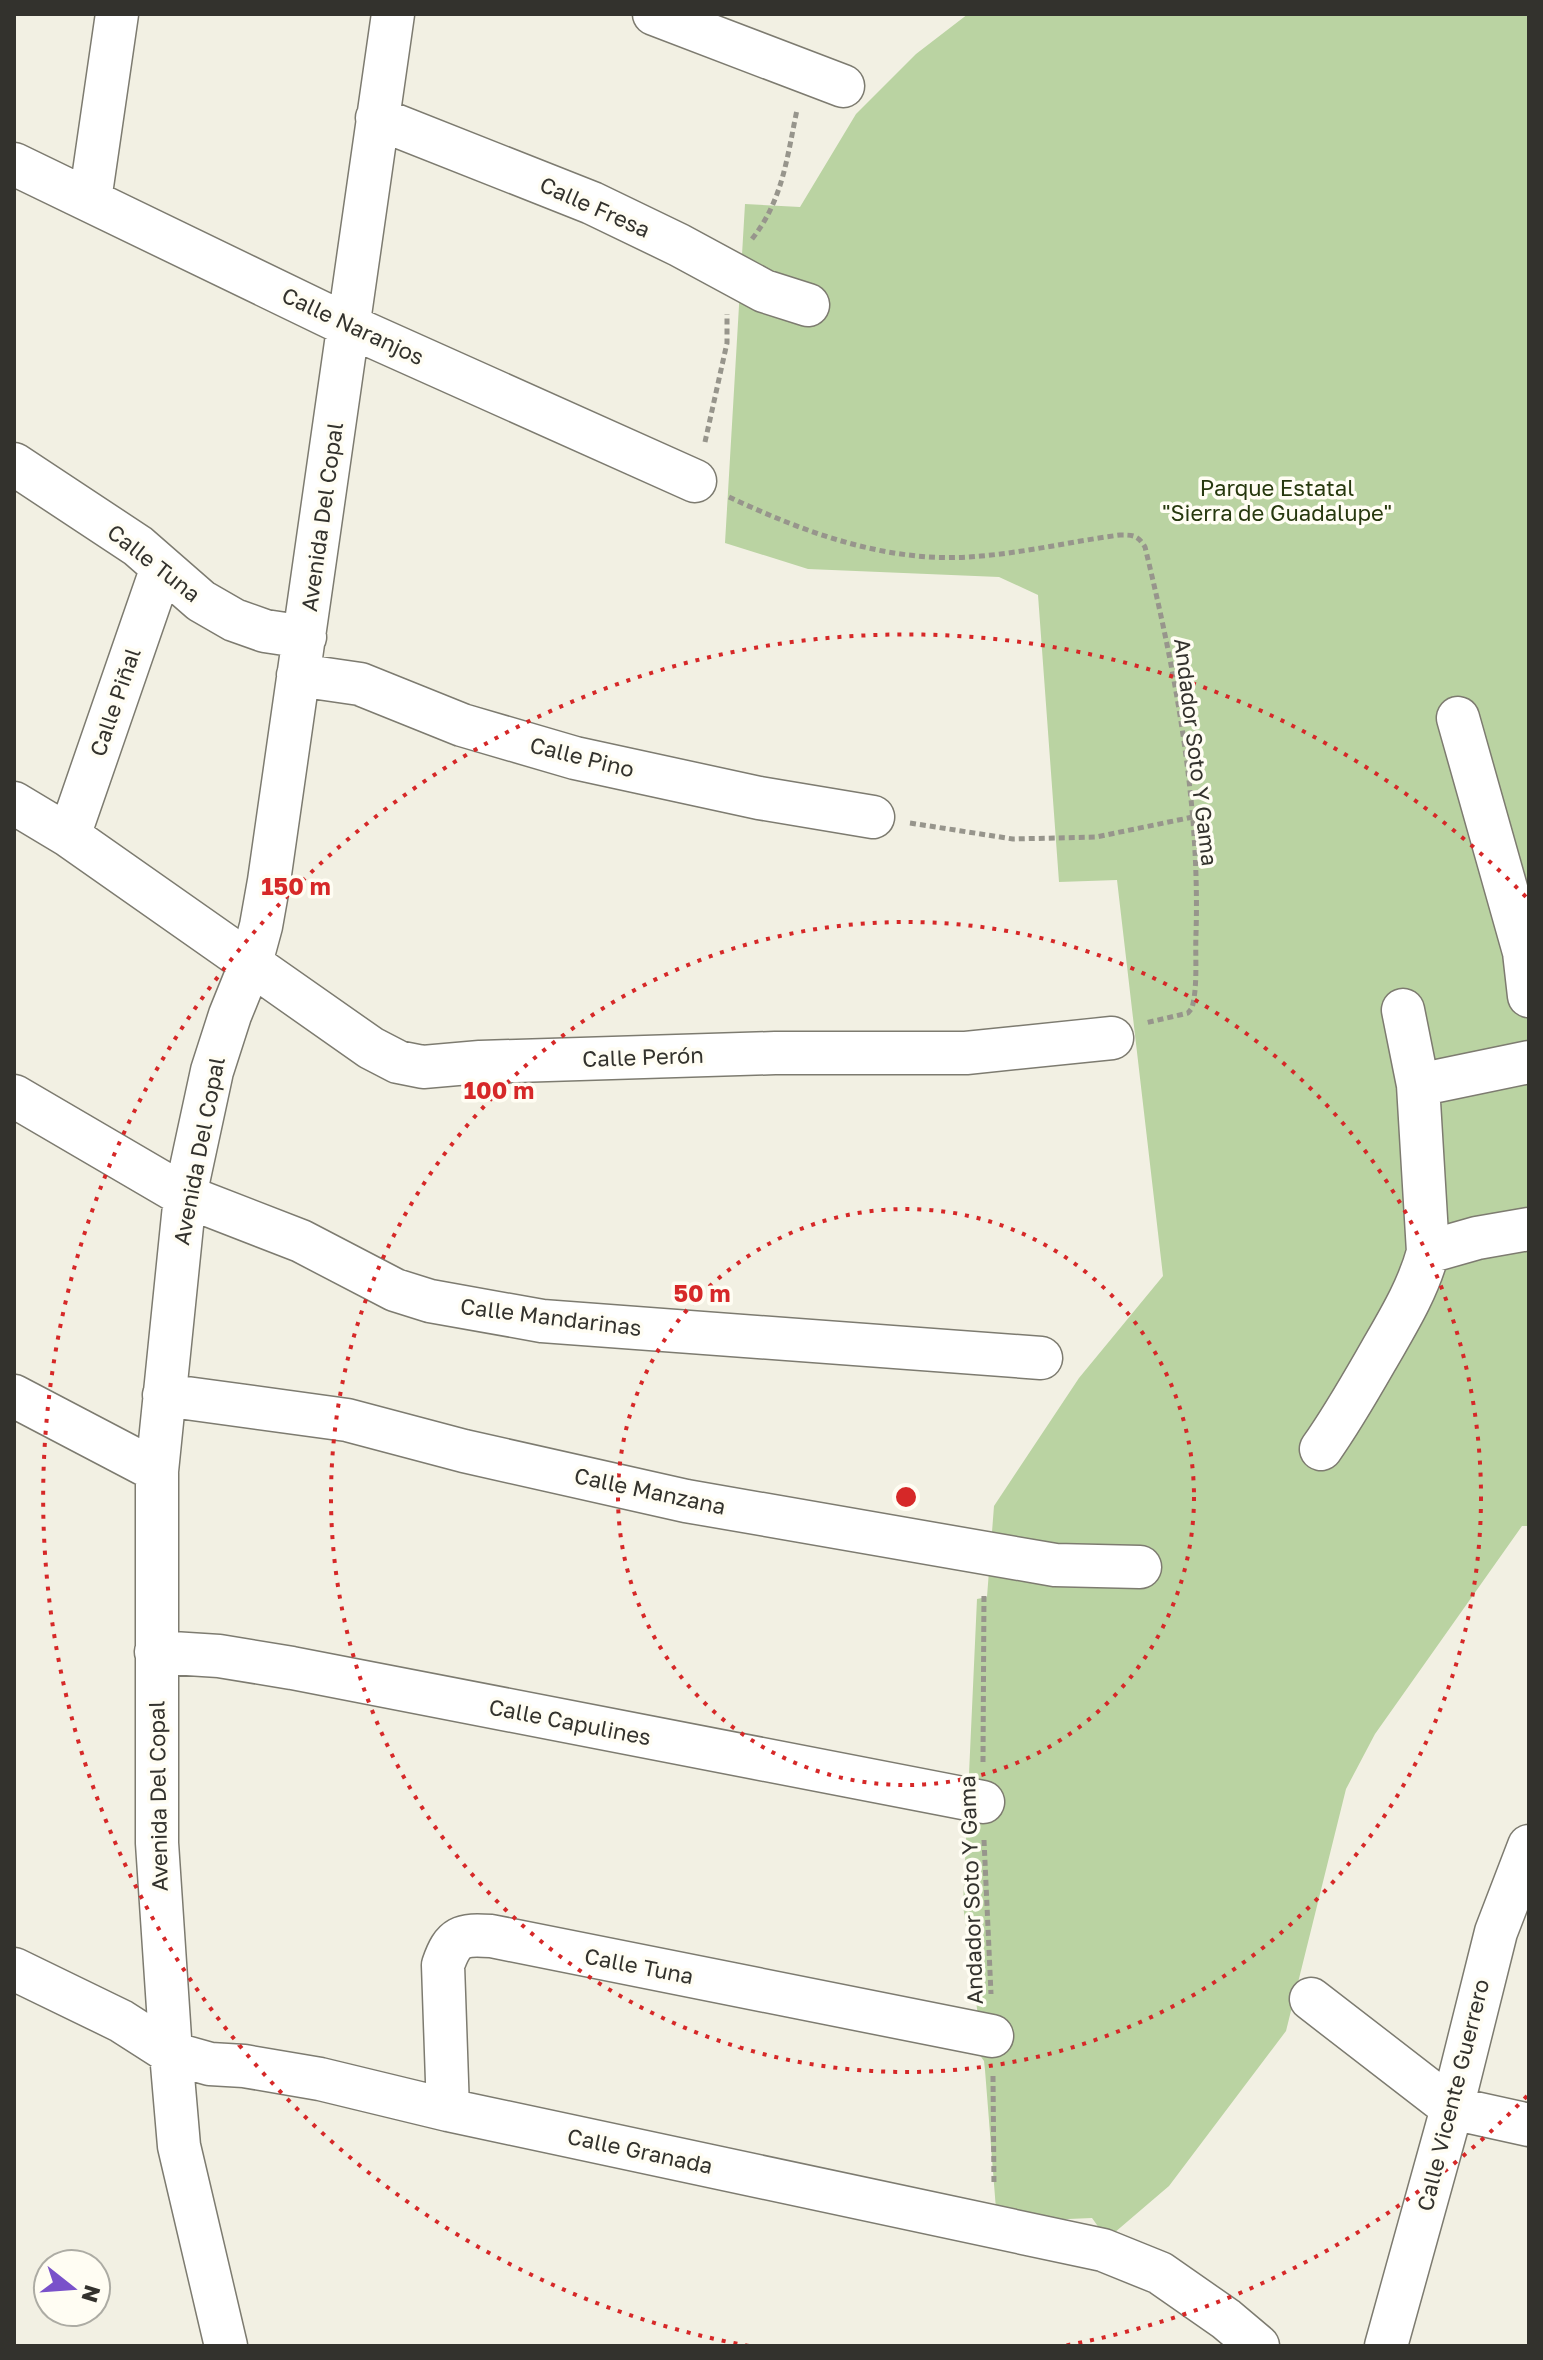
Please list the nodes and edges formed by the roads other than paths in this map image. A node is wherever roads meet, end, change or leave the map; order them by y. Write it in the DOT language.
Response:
graph roads {
  1 [pos="117,14"];
  2 [pos="393,14"];
  3 [pos="654,14"];
  4 [pos="824,80"];
  5 [pos="377,118"];
  6 [pos="14,164"];
  7 [pos="90,200"];
  8 [pos="808,305"];
  9 [pos="349,326"];
  10 [pos="14,464"];
  11 [pos="695,481"];
  12 [pos="162,567"];
  13 [pos="301,656"];
  14 [pos="1458,718"];
  15 [pos="14,803"];
  16 [pos="873,817"];
  17 [pos="69,836"];
  18 [pos="251,963"];
  19 [pos="1529,996"];
  20 [pos="1403,1010"];
  21 [pos="1112,1038"];
  22 [pos="1529,1062"];
  23 [pos="1418,1085"];
  24 [pos="14,1096"];
  25 [pos="185,1196"];
  26 [pos="1529,1229"];
  27 [pos="1428,1252"];
  28 [pos="1041,1358"];
  29 [pos="164,1395"];
  30 [pos="14,1396"];
  31 [pos="1321,1449"];
  32 [pos="157,1471"];
  33 [pos="1140,1567"];
  34 [pos="156,1652"];
  35 [pos="983,1802"];
  36 [pos="1529,1846"];
  37 [pos="14,1969"];
  38 [pos="1311,1999"];
  39 [pos="992,2036"];
  40 [pos="171,2053"];
  41 [pos="1452,2108"];
  42 [pos="448,2110"];
  43 [pos="1529,2125"];
  44 [pos="226,2346"];
  45 [pos="1258,2346"];
  46 [pos="1386,2346"];
  1 -- 7 [label="street"];
  2 -- 5 [label="street, Avenida Del Copal"];
  3 -- 4 [label="street"];
  5 -- 8 [label="street, Calle Fresa"];
  5 -- 9 [label="street, Avenida Del Copal"];
  6 -- 7 [label="street, Calle Naranjos"];
  7 -- 9 [label="street, Calle Naranjos"];
  9 -- 11 [label="street, Calle Naranjos"];
  9 -- 13 [label="street, Avenida Del Copal"];
  10 -- 12 [label="street, Calle Tuna"];
  12 -- 13 [label="street, Calle Tuna"];
  12 -- 17 [label="street, Calle Piñal"];
  13 -- 16 [label="street, Calle Pino"];
  13 -- 18 [label="street, Avenida Del Copal"];
  14 -- 19 [label="street"];
  15 -- 17 [label="street, Calle Perón"];
  17 -- 18 [label="street, Calle Perón"];
  18 -- 21 [label="street, Calle Perón"];
  18 -- 25 [label="street, Avenida Del Copal"];
  20 -- 23 [label="street"];
  22 -- 23 [label="street"];
  23 -- 27 [label="street"];
  24 -- 25 [label="street, Calle Mandarinas"];
  25 -- 28 [label="street, Calle Mandarinas"];
  25 -- 29 [label="street, Avenida Del Copal"];
  26 -- 27 [label="street"];
  27 -- 31 [label="street"];
  29 -- 32 [label="street, Avenida Del Copal"];
  29 -- 33 [label="street, Calle Manzana"];
  30 -- 32 [label="street"];
  32 -- 34 [label="street, Avenida Del Copal"];
  34 -- 35 [label="street, Calle Capulines"];
  34 -- 40 [label="street, Avenida Del Copal"];
  36 -- 41 [label="street, Calle Vicente Guerrero"];
  37 -- 40 [label="street, Calle Granada"];
  38 -- 41 [label="street"];
  39 -- 42 [label="street, Calle Tuna"];
  40 -- 42 [label="street, Calle Granada"];
  40 -- 44 [label="street, Avenida Del Copal"];
  41 -- 43 [label="street"];
  41 -- 46 [label="street, Calle Vicente Guerrero"];
  42 -- 45 [label="street, Calle Granada"];
}
